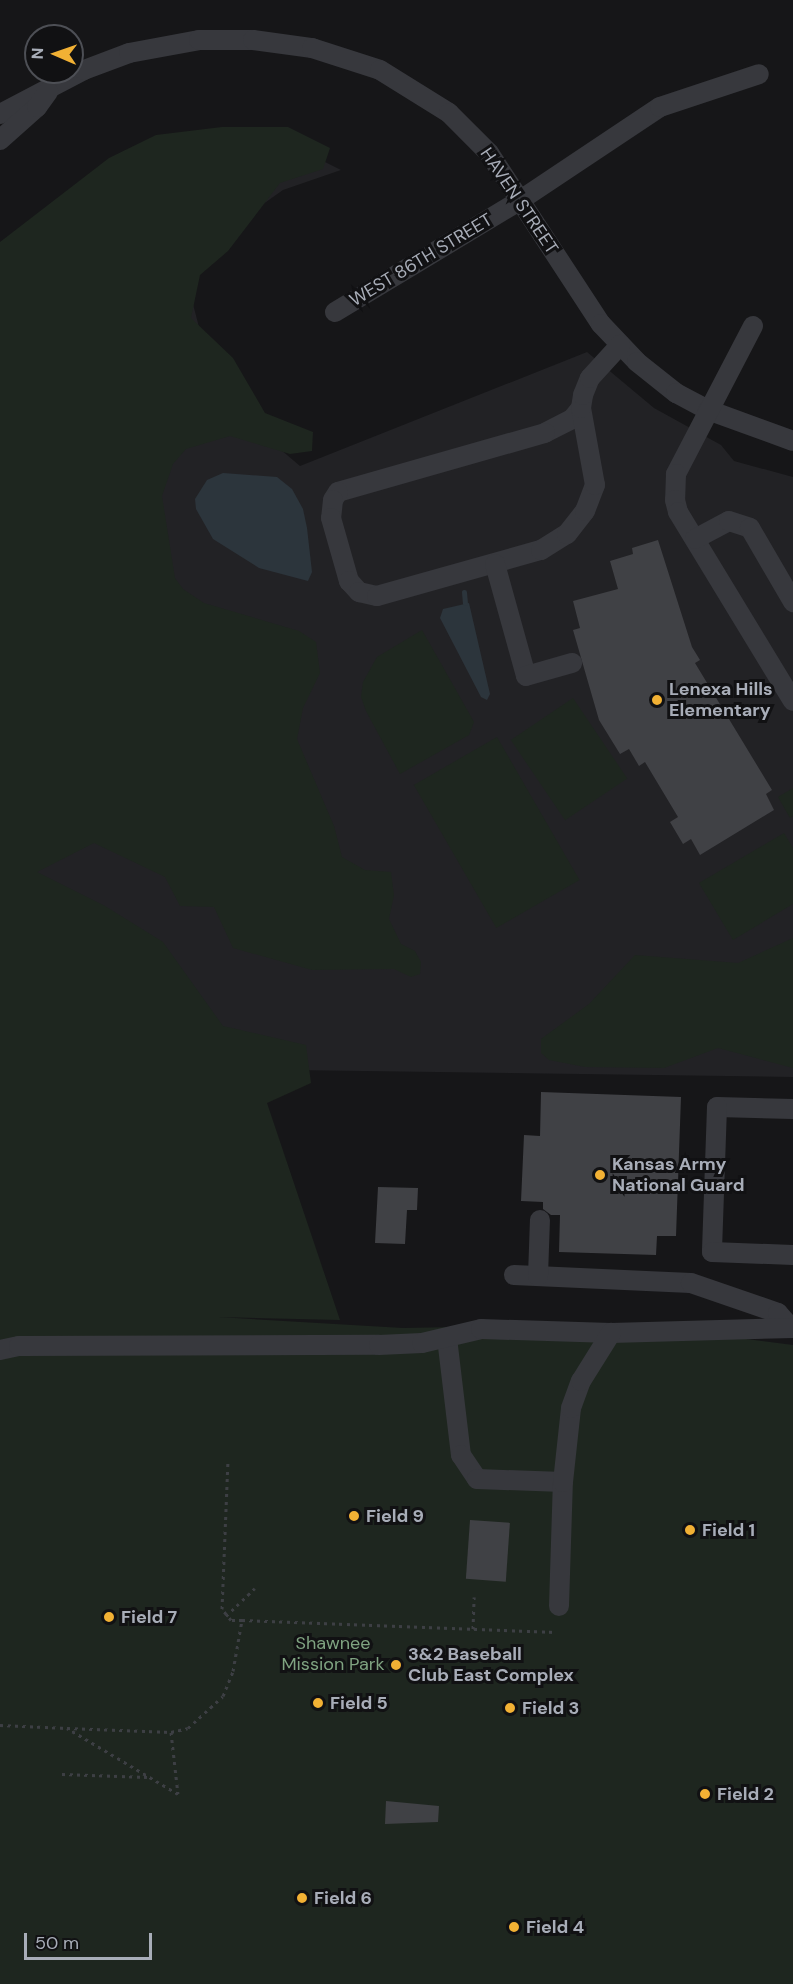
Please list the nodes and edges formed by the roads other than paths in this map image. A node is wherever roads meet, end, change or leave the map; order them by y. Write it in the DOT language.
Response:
graph roads {
  1 [pos="759,74"];
  2 [pos="49,90"];
  3 [pos="0,114"];
  4 [pos="0,140"];
  5 [pos="522,199"];
  6 [pos="335,312"];
  7 [pos="753,326"];
  8 [pos="620,345"];
  9 [pos="581,408"];
  10 [pos="708,410"];
  11 [pos="793,441"];
  12 [pos="695,539"];
  13 [pos="495,564"];
  14 [pos="793,602"];
  15 [pos="572,663"];
  16 [pos="793,701"];
  17 [pos="793,1109"];
  18 [pos="540,1220"];
  19 [pos="793,1255"];
  20 [pos="514,1275"];
  21 [pos="538,1276"];
  22 [pos="792,1328"];
  23 [pos="610,1333"];
  24 [pos="447,1338"];
  25 [pos="0,1350"];
  26 [pos="563,1482"];
  27 [pos="559,1606"];
  1 -- 5 [label="street, WEST 86TH STREET"];
  2 -- 3 [label="street, HAVEN STREET"];
  2 -- 4 [label="street, HAVEN STREET"];
  2 -- 5 [label="street, HAVEN STREET"];
  5 -- 6 [label="street, WEST 86TH STREET"];
  5 -- 8 [label="street, HAVEN STREET"];
  7 -- 10 [label="street"];
  8 -- 9 [label="street"];
  8 -- 10 [label="street, HAVEN STREET"];
  9 -- 13 [label="street"];
  9 -- 13 [label="street"];
  10 -- 11 [label="street, HAVEN STREET"];
  10 -- 12 [label="street"];
  12 -- 14 [label="street"];
  12 -- 16 [label="street"];
  13 -- 15 [label="street"];
  17 -- 19 [label="street"];
  18 -- 21 [label="street"];
  20 -- 21 [label="street"];
  21 -- 22 [label="street"];
  22 -- 23 [label="street"];
  23 -- 24 [label="street"];
  23 -- 26 [label="street"];
  24 -- 25 [label="street"];
  24 -- 26 [label="street"];
  26 -- 27 [label="street"];
}
